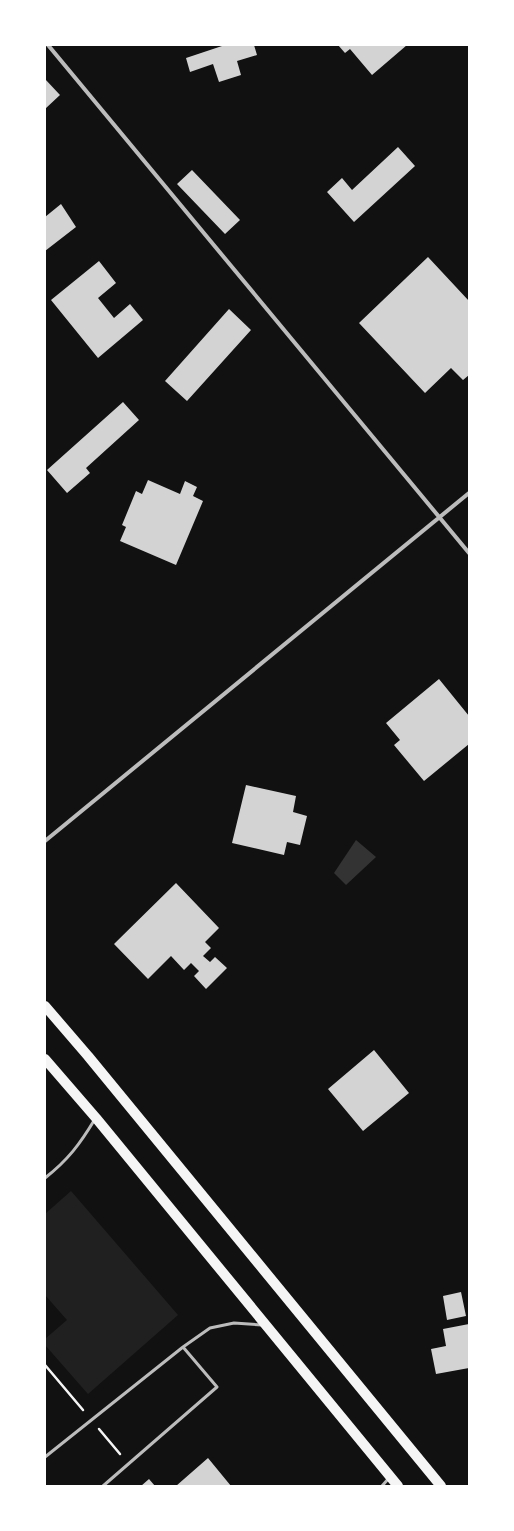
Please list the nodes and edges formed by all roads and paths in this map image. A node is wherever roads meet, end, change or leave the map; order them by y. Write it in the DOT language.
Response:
graph roads {
  1 [pos="48,45"];
  2 [pos="469,493"];
  3 [pos="440,517"];
  4 [pos="469,553"];
  5 [pos="45,841"];
  6 [pos="45,1006"];
  7 [pos="45,1059"];
  8 [pos="96,1118"];
  9 [pos="45,1177"];
  10 [pos="265,1325"];
  11 [pos="183,1347"];
  12 [pos="45,1457"];
  13 [pos="390,1477"];
  14 [pos="103,1486"];
  15 [pos="382,1486"];
  16 [pos="398,1486"];
  17 [pos="441,1486"];
  1 -- 3 [label="street"];
  2 -- 3 [label="street"];
  3 -- 4 [label="street"];
  3 -- 5 [label="street"];
  6 -- 17 [label="main road"];
  7 -- 8 [label="main road"];
  8 -- 9 [label="lane"];
  8 -- 10 [label="main road"];
  10 -- 11 [label="lane"];
  10 -- 13 [label="main road"];
  11 -- 12 [label="lane"];
  11 -- 14 [label="lane"];
  13 -- 15 [label="lane"];
  13 -- 16 [label="main road"];
}
